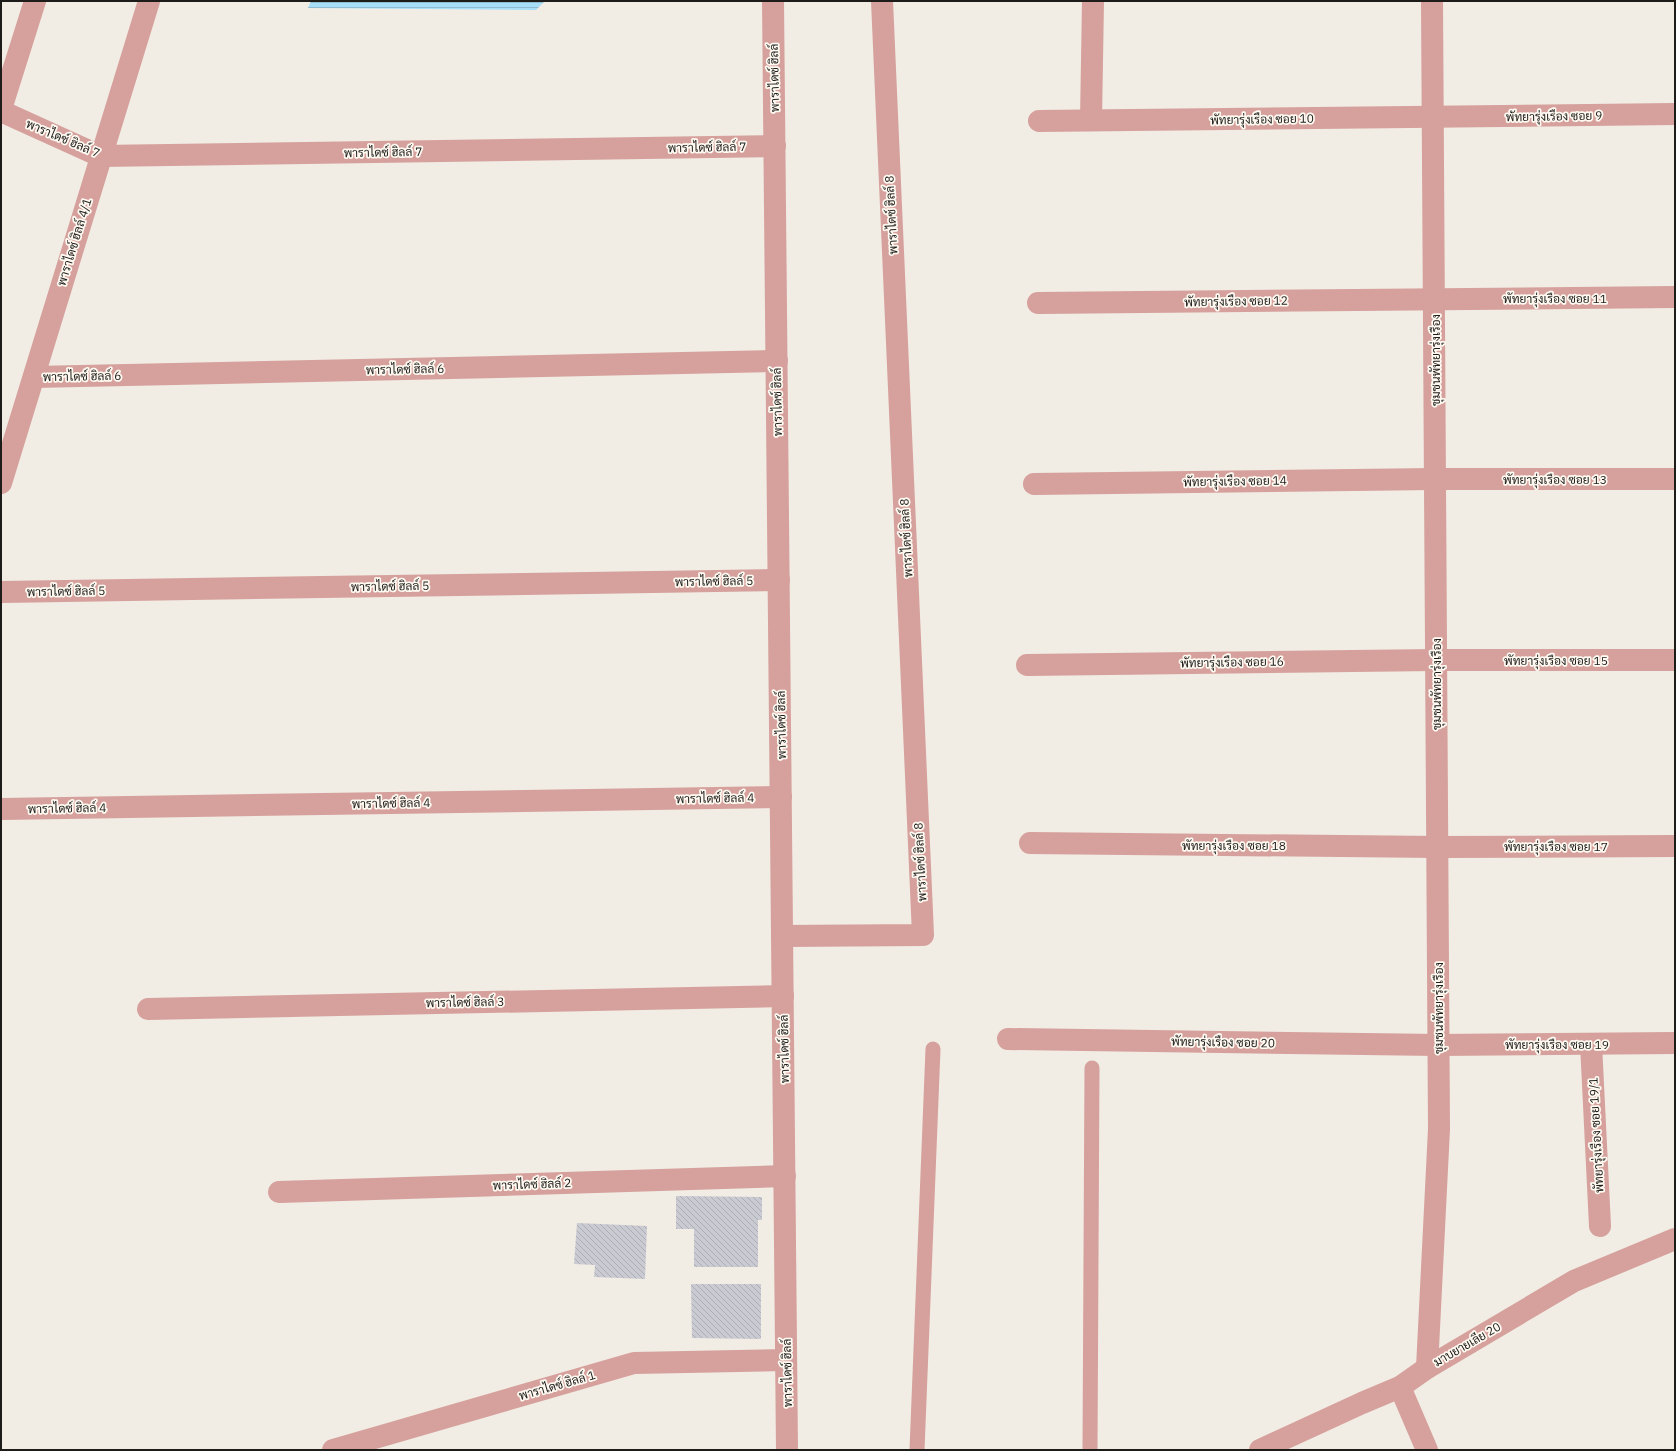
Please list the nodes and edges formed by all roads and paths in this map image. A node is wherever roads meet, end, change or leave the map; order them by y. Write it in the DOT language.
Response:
graph roads {
  1 [pos="35,1"];
  2 [pos="148,1"];
  3 [pos="773,1"];
  4 [pos="882,1"];
  5 [pos="1093,1"];
  6 [pos="1432,1"];
  7 [pos="1,110"];
  8 [pos="1675,114"];
  9 [pos="1433,117"];
  10 [pos="1091,120"];
  11 [pos="1039,121"];
  12 [pos="775,146"];
  13 [pos="100,156"];
  14 [pos="1675,297"];
  15 [pos="1434,299"];
  16 [pos="1038,303"];
  17 [pos="777,361"];
  18 [pos="34,377"];
  19 [pos="1435,479"];
  20 [pos="1675,479"];
  21 [pos="1,483"];
  22 [pos="1034,484"];
  23 [pos="779,580"];
  24 [pos="1,592"];
  25 [pos="1436,660"];
  26 [pos="1675,660"];
  27 [pos="1027,665"];
  28 [pos="781,797"];
  29 [pos="1,809"];
  30 [pos="1030,843"];
  31 [pos="1675,846"];
  32 [pos="1437,847"];
  33 [pos="782,936"];
  34 [pos="783,996"];
  35 [pos="148,1009"];
  36 [pos="1008,1039"];
  37 [pos="1675,1043"];
  38 [pos="1591,1044"];
  39 [pos="1438,1045"];
  40 [pos="933,1050"];
  41 [pos="1092,1068"];
  42 [pos="785,1176"];
  43 [pos="279,1192"];
  44 [pos="1600,1226"];
  45 [pos="1675,1239"];
  46 [pos="786,1360"];
  47 [pos="1427,1368"];
  48 [pos="1400,1387"];
  49 [pos="333,1450"];
  50 [pos="788,1450"];
  51 [pos="917,1450"];
  52 [pos="1090,1450"];
  53 [pos="1260,1450"];
  54 [pos="1427,1450"];
  1 -- 7 [label="street"];
  2 -- 13 [label="street, พาราไดซ์ ฮิลล์ 4/1"];
  3 -- 12 [label="street, พาราไดซ์ ฮิลล์"];
  4 -- 33 [label="street, พาราไดซ์ ฮิลล์ 8"];
  5 -- 10 [label="street"];
  6 -- 9 [label="street, ชุมชนพัทยารุ่งเรือง"];
  7 -- 13 [label="street, พาราไดซ์ ฮิลล์ 7"];
  8 -- 9 [label="street, พัทยารุ่งเรือง ซอย 9"];
  9 -- 10 [label="street, พัทยารุ่งเรือง ซอย 10"];
  9 -- 15 [label="street, ชุมชนพัทยารุ่งเรือง"];
  10 -- 11 [label="street, พัทยารุ่งเรือง ซอย 10"];
  12 -- 13 [label="street, พาราไดซ์ ฮิลล์ 7"];
  12 -- 17 [label="street, พาราไดซ์ ฮิลล์"];
  13 -- 18 [label="street, พาราไดซ์ ฮิลล์ 4/1"];
  14 -- 15 [label="street, พัทยารุ่งเรือง ซอย 11"];
  15 -- 16 [label="street, พัทยารุ่งเรือง ซอย 12"];
  15 -- 19 [label="street, ชุมชนพัทยารุ่งเรือง"];
  17 -- 18 [label="street, พาราไดซ์ ฮิลล์ 6"];
  17 -- 23 [label="street, พาราไดซ์ ฮิลล์"];
  18 -- 21 [label="street, พาราไดซ์ ฮิลล์ 4/1"];
  19 -- 20 [label="street, พัทยารุ่งเรือง ซอย 13"];
  19 -- 22 [label="street, พัทยารุ่งเรือง ซอย 14"];
  19 -- 25 [label="street, ชุมชนพัทยารุ่งเรือง"];
  23 -- 24 [label="street, พาราไดซ์ ฮิลล์ 5"];
  23 -- 28 [label="street, พาราไดซ์ ฮิลล์"];
  25 -- 26 [label="street, พัทยารุ่งเรือง ซอย 15"];
  25 -- 27 [label="street, พัทยารุ่งเรือง ซอย 16"];
  25 -- 32 [label="street, ชุมชนพัทยารุ่งเรือง"];
  28 -- 29 [label="street, พาราไดซ์ ฮิลล์ 4"];
  28 -- 33 [label="street, พาราไดซ์ ฮิลล์"];
  30 -- 32 [label="street, พัทยารุ่งเรือง ซอย 18"];
  31 -- 32 [label="street, พัทยารุ่งเรือง ซอย 17"];
  32 -- 39 [label="street, ชุมชนพัทยารุ่งเรือง"];
  33 -- 34 [label="street, พาราไดซ์ ฮิลล์"];
  34 -- 35 [label="street, พาราไดซ์ ฮิลล์ 3"];
  34 -- 42 [label="street, พาราไดซ์ ฮิลล์"];
  36 -- 39 [label="street, พัทยารุ่งเรือง ซอย 20"];
  37 -- 38 [label="street, พัทยารุ่งเรือง ซอย 19"];
  38 -- 39 [label="street, พัทยารุ่งเรือง ซอย 19"];
  38 -- 44 [label="street, พัทยารุ่งเรือง ซอย 19/1"];
  39 -- 47 [label="street, ชุมชนพัทยารุ่งเรือง"];
  40 -- 51 [label="lane"];
  41 -- 52 [label="lane"];
  42 -- 43 [label="street, พาราไดซ์ ฮิลล์ 2"];
  42 -- 46 [label="street, พาราไดซ์ ฮิลล์"];
  45 -- 47 [label="street, มาบยายเลีย 20"];
  46 -- 49 [label="street, พาราไดซ์ ฮิลล์ 1"];
  46 -- 50 [label="street, พาราไดซ์ ฮิลล์"];
  47 -- 48 [label="street, มาบยายเลีย 20"];
  48 -- 53 [label="street, มาบยายเลีย 20"];
  48 -- 54 [label="street"];
}
